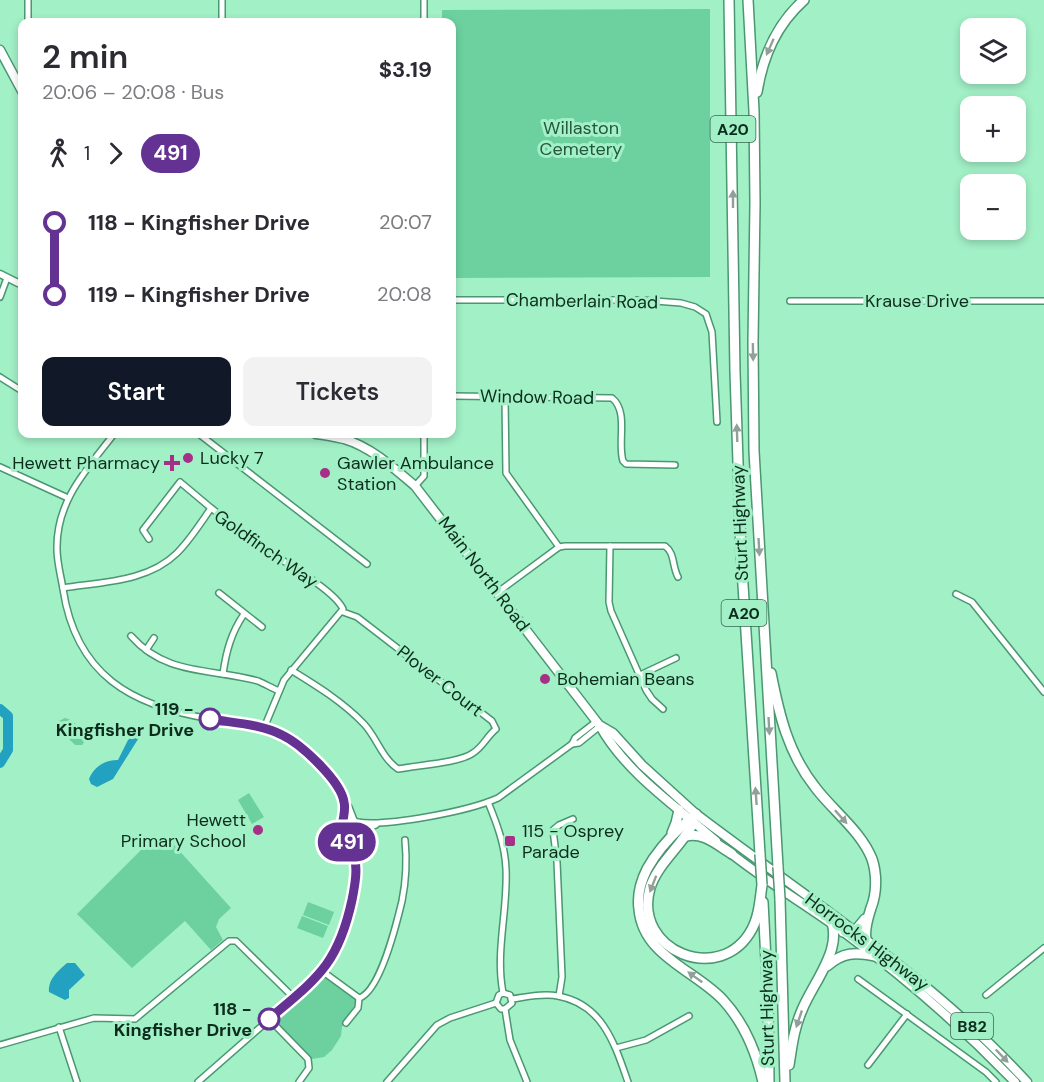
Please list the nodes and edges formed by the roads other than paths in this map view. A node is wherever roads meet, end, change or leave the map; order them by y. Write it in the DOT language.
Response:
graph roads {
  1 [pos="28,0"];
  2 [pos="222,0"];
  3 [pos="424,0"];
  4 [pos="729,0"];
  5 [pos="748,0"];
  6 [pos="804,0"];
  7 [pos="28,18"];
  8 [pos="222,18"];
  9 [pos="424,18"];
  10 [pos="0,50"];
  11 [pos="18,76"];
  12 [pos="754,111"];
  13 [pos="0,274"];
  14 [pos="7,278"];
  15 [pos="18,283"];
  16 [pos="0,297"];
  17 [pos="456,300"];
  18 [pos="790,301"];
  19 [pos="1044,301"];
  20 [pos="0,377"];
  21 [pos="18,388"];
  22 [pos="456,396"];
  23 [pos="505,397"];
  24 [pos="717,422"];
  25 [pos="111,438"];
  26 [pos="204,438"];
  27 [pos="336,438"];
  28 [pos="424,438"];
  29 [pos="675,465"];
  30 [pos="0,467"];
  31 [pos="415,486"];
  32 [pos="68,498"];
  33 [pos="211,508"];
  34 [pos="135,528"];
  35 [pos="143,530"];
  36 [pos="149,539"];
  37 [pos="610,546"];
  38 [pos="559,547"];
  39 [pos="367,564"];
  40 [pos="678,577"];
  41 [pos="63,588"];
  42 [pos="498,592"];
  43 [pos="219,593"];
  44 [pos="956,594"];
  45 [pos="343,612"];
  46 [pos="244,614"];
  47 [pos="764,626"];
  48 [pos="262,627"];
  49 [pos="131,636"];
  50 [pos="154,638"];
  51 [pos="146,650"];
  52 [pos="676,658"];
  53 [pos="291,670"];
  54 [pos="222,674"];
  55 [pos="640,675"];
  56 [pos="279,691"];
  57 [pos="1044,692"];
  58 [pos="663,709"];
  59 [pos="598,723"];
  60 [pos="264,728"];
  61 [pos="344,801"];
  62 [pos="488,802"];
  63 [pos="679,810"];
  64 [pos="694,817"];
  65 [pos="573,819"];
  66 [pos="356,821"];
  67 [pos="344,822"];
  68 [pos="381,823"];
  69 [pos="358,834"];
  70 [pos="344,835"];
  71 [pos="686,836"];
  72 [pos="405,840"];
  73 [pos="666,843"];
  74 [pos="353,851"];
  75 [pos="732,854"];
  76 [pos="762,885"];
  77 [pos="827,911"];
  78 [pos="869,914"];
  79 [pos="833,926"];
  80 [pos="855,931"];
  81 [pos="843,932"];
  82 [pos="866,939"];
  83 [pos="1044,948"];
  84 [pos="875,956"];
  85 [pos="825,967"];
  86 [pos="322,971"];
  87 [pos="858,979"];
  88 [pos="502,993"];
  89 [pos="986,995"];
  90 [pos="558,996"];
  91 [pos="294,998"];
  92 [pos="359,998"];
  93 [pos="512,999"];
  94 [pos="496,1003"];
  95 [pos="505,1009"];
  96 [pos="907,1014"];
  97 [pos="689,1016"];
  98 [pos="269,1019"];
  99 [pos="346,1023"];
  100 [pos="59,1027"];
  101 [pos="0,1045"];
  102 [pos="616,1048"];
  103 [pos="868,1065"];
  104 [pos="77,1082"];
  105 [pos="198,1082"];
  106 [pos="299,1082"];
  107 [pos="387,1082"];
  108 [pos="527,1082"];
  109 [pos="628,1082"];
  110 [pos="763,1082"];
  111 [pos="769,1082"];
  112 [pos="786,1082"];
  113 [pos="996,1082"];
  114 [pos="1015,1082"];
  115 [pos="1027,1082"];
  1 -- 7 [label="street"];
  2 -- 8 [label="street"];
  3 -- 9 [label="street"];
  76 -- 4 [label="highway, Sturt Highway / A20, one-way, bridge"];
  5 -- 12 [label="highway, Sturt Highway / A20"];
  6 -- 12 [label="highway, one-way"];
  10 -- 11 [label="main road"];
  12 -- 47 [label="highway, Sturt Highway / A20, one-way"];
  13 -- 14 [label="street"];
  14 -- 15 [label="street"];
  14 -- 16 [label="street"];
  17 -- 24 [label="street, Chamberlain Road"];
  18 -- 19 [label="street, Krause Drive"];
  20 -- 21 [label="street"];
  22 -- 23 [label="street, Window Road"];
  23 -- 29 [label="street, Window Road"];
  23 -- 38 [label="street"];
  25 -- 32 [label="street"];
  26 -- 39 [label="street"];
  27 -- 31 [label="main road, Main North Road"];
  28 -- 31 [label="street"];
  30 -- 32 [label="street"];
  31 -- 42 [label="main road, Main North Road"];
  32 -- 41 [label="street"];
  33 -- 35 [label="street"];
  33 -- 41 [label="street, Goldfinch Way"];
  33 -- 45 [label="street, Goldfinch Way"];
  34 -- 35 [label="street"];
  35 -- 36 [label="street"];
  37 -- 38 [label="street"];
  37 -- 40 [label="street"];
  37 -- 55 [label="street"];
  38 -- 42 [label="street"];
  41 -- 60 [label="street"];
  42 -- 59 [label="main road, Main North Road"];
  43 -- 46 [label="street"];
  44 -- 57 [label="street"];
  45 -- 53 [label="street"];
  45 -- 53 [label="street, Plover Court"];
  46 -- 48 [label="street"];
  46 -- 54 [label="street"];
  47 -- 78 [label="highway, one-way"];
  47 -- 112 [label="highway, Sturt Highway / A20, one-way, bridge"];
  49 -- 51 [label="street"];
  50 -- 51 [label="street"];
  51 -- 54 [label="street"];
  52 -- 55 [label="street"];
  53 -- 56 [label="street"];
  54 -- 56 [label="street"];
  55 -- 58 [label="street"];
  56 -- 60 [label="street"];
  59 -- 62 [label="street"];
  59 -- 63 [label="main road, Main North Road"];
  59 -- 64 [label="main road, Main North Road"];
  60 -- 61 [label="street"];
  61 -- 66 [label="street"];
  61 -- 67 [label="street"];
  62 -- 68 [label="street"];
  62 -- 88 [label="street"];
  63 -- 64 [label="main road, Main North Road"];
  63 -- 73 [label="highway"];
  64 -- 71 [label="highway"];
  64 -- 73 [label="highway"];
  64 -- 75 [label="main road, Horrocks Highway / B82"];
  64 -- 77 [label="main road, Horrocks Highway / B82"];
  65 -- 90 [label="street"];
  66 -- 67 [label="street"];
  66 -- 68 [label="street"];
  66 -- 69 [label="street"];
  67 -- 70 [label="street"];
  68 -- 69 [label="street"];
  69 -- 70 [label="street"];
  69 -- 74 [label="street"];
  70 -- 74 [label="street"];
  71 -- 75 [label="highway"];
  71 -- 76 [label="highway, one-way"];
  72 -- 92 [label="street"];
  110 -- 73 [label="highway, one-way"];
  74 -- 86 [label="street"];
  75 -- 79 [label="main road, Horrocks Highway / B82"];
  76 -- 111 [label="highway, Sturt Highway / A20"];
  77 -- 79 [label="highway"];
  77 -- 80 [label="main road, Horrocks Highway / B82"];
  78 -- 80 [label="highway"];
  78 -- 82 [label="highway"];
  79 -- 81 [label="main road, Horrocks Highway / B82"];
  79 -- 85 [label="highway"];
  80 -- 81 [label="highway"];
  80 -- 82 [label="main road, Horrocks Highway / B82"];
  81 -- 84 [label="main road, Horrocks Highway / B82"];
  82 -- 115 [label="main road, Horrocks Highway / B82, one-way"];
  83 -- 89 [label="street"];
  84 -- 85 [label="highway"];
  84 -- 114 [label="main road, Horrocks Highway / B82"];
  85 -- 112 [label="highway, one-way"];
  86 -- 91 [label="street"];
  86 -- 92 [label="street"];
  87 -- 96 [label="street"];
  88 -- 93 [label="street"];
  88 -- 94 [label="street"];
  90 -- 93 [label="street"];
  90 -- 102 [label="street"];
  91 -- 98 [label="street"];
  91 -- 100 [label="street"];
  92 -- 99 [label="street"];
  93 -- 95 [label="street"];
  94 -- 95 [label="street"];
  94 -- 107 [label="street"];
  95 -- 108 [label="street"];
  96 -- 103 [label="street"];
  96 -- 113 [label="street"];
  97 -- 102 [label="street"];
  98 -- 105 [label="street"];
  98 -- 106 [label="street"];
  100 -- 101 [label="street"];
  100 -- 104 [label="street"];
  102 -- 109 [label="street"];
}
